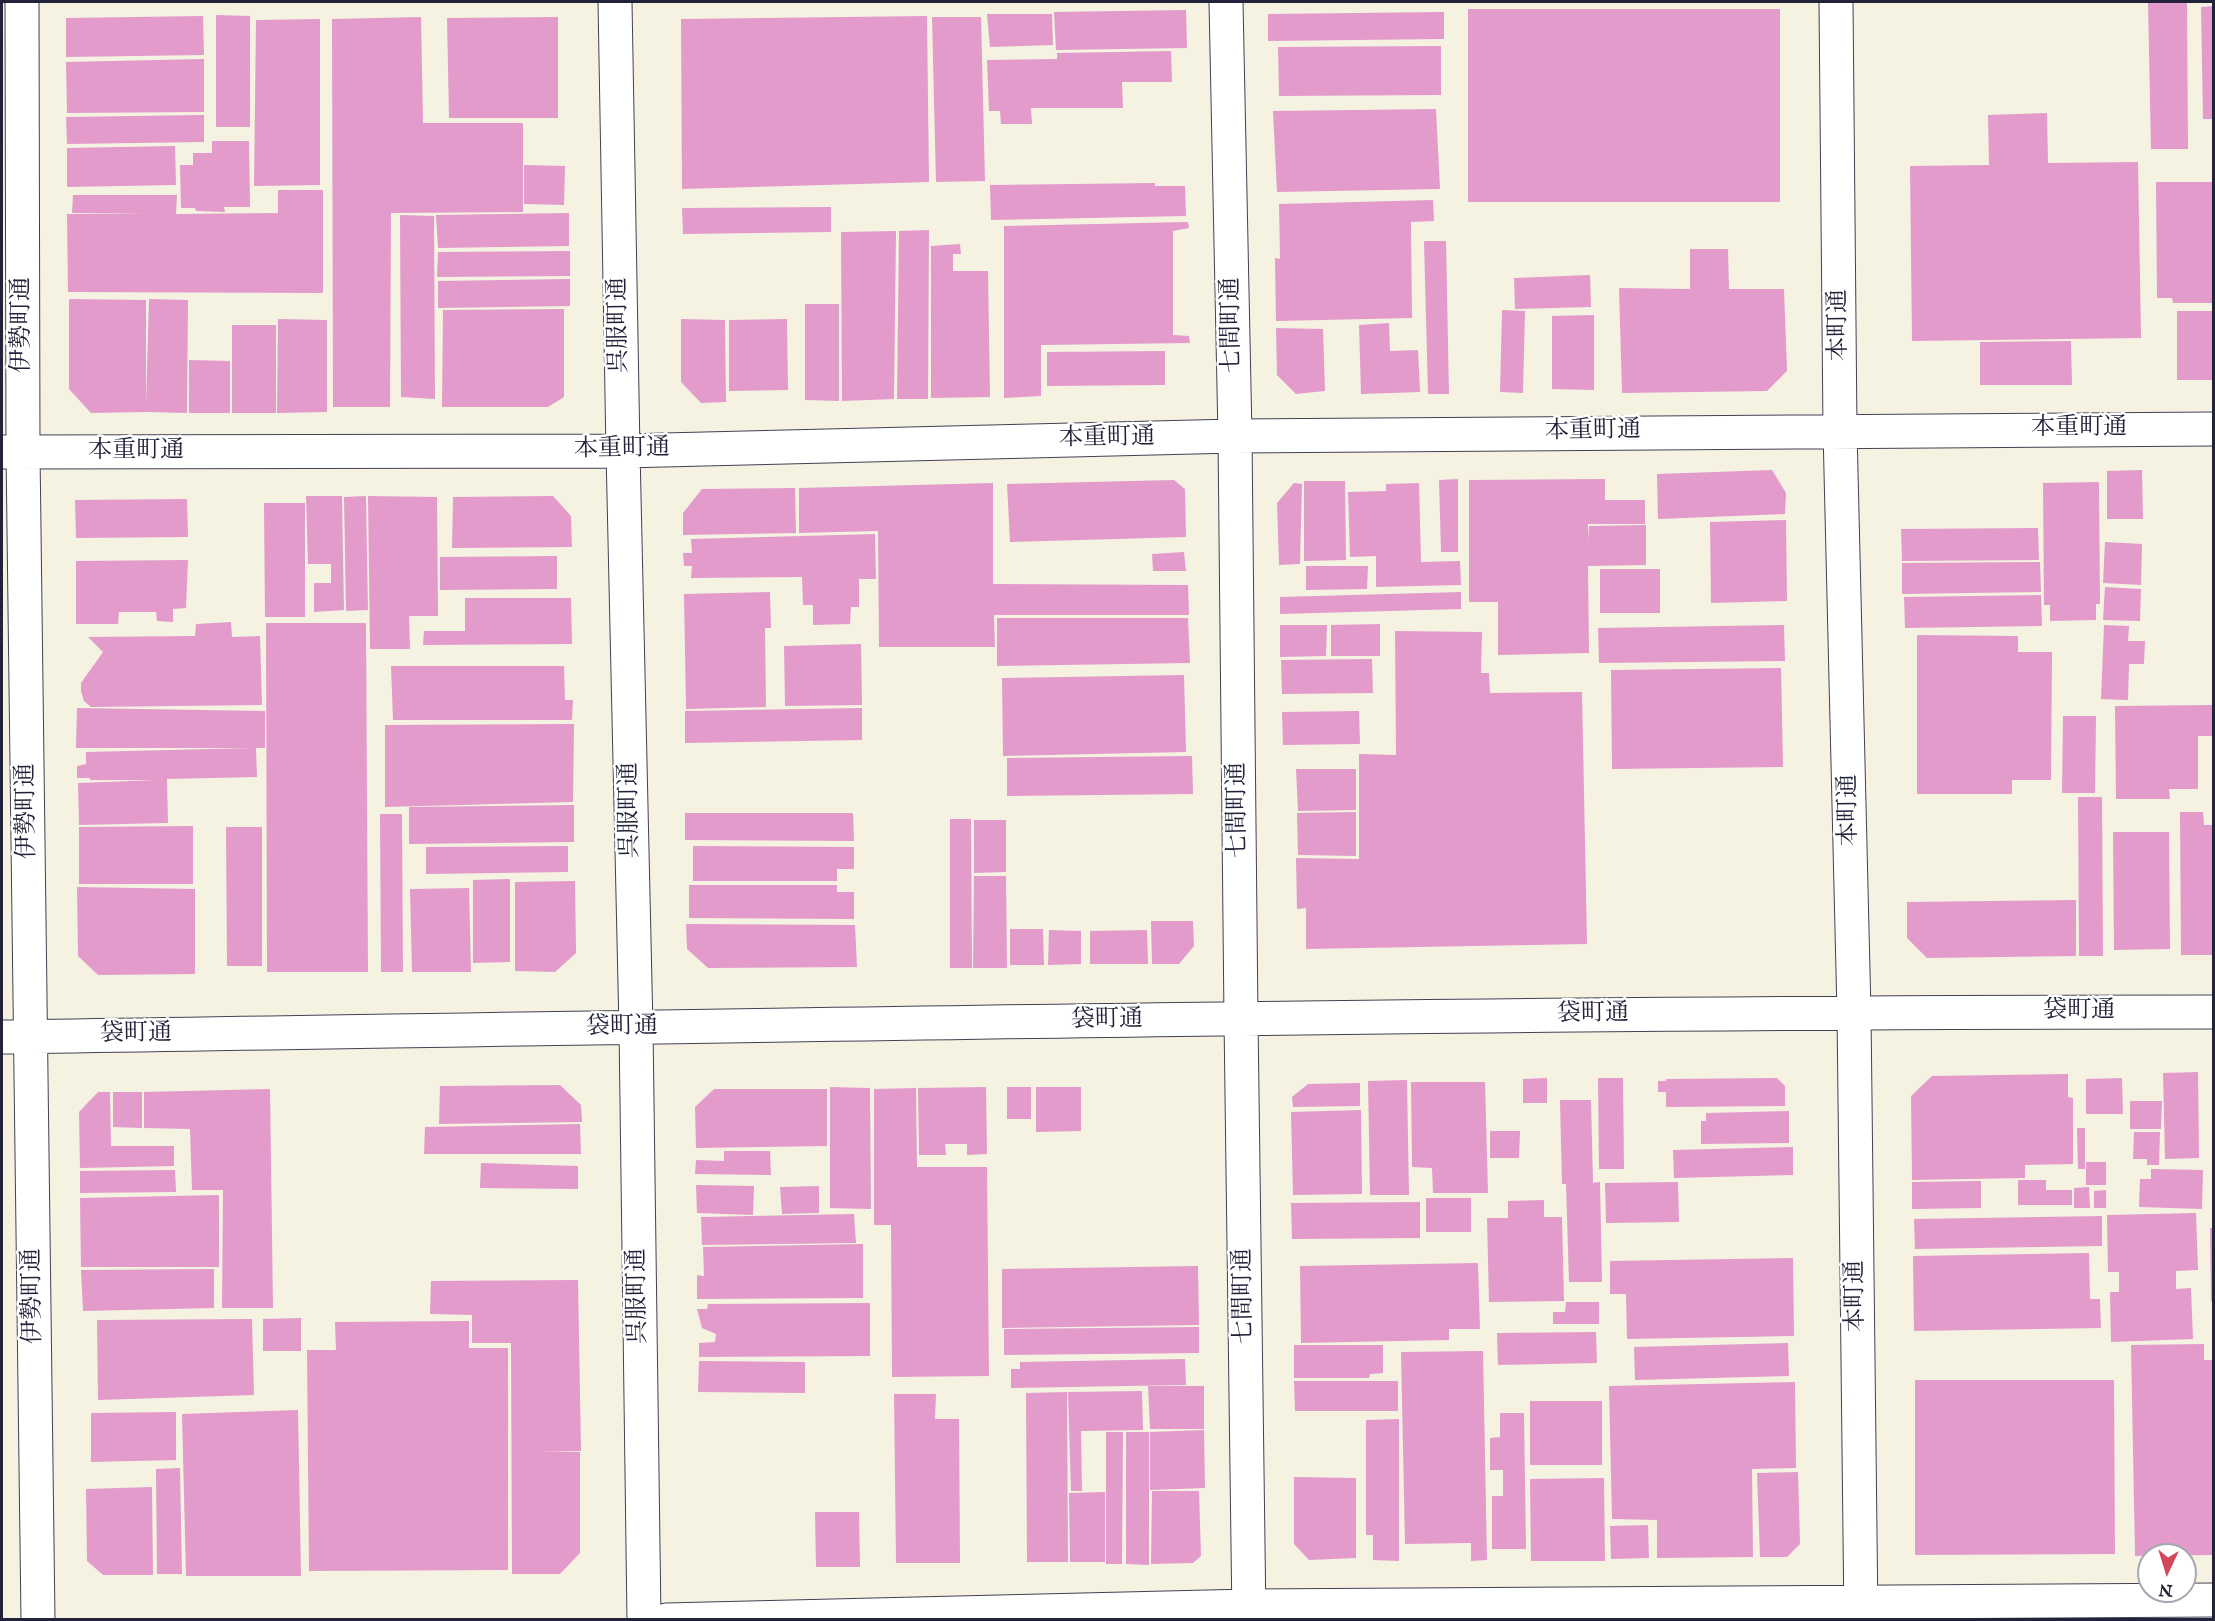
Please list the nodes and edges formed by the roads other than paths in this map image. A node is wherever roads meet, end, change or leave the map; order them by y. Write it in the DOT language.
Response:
graph roads {
  1 [pos="22,2"];
  2 [pos="615,2"];
  3 [pos="1226,2"];
  4 [pos="1836,2"];
  5 [pos="2214,429"];
  6 [pos="1840,430"];
  7 [pos="1235,435"];
  8 [pos="622,451"];
  9 [pos="12,452"];
  10 [pos="1854,1012"];
  11 [pos="2214,1012"];
  12 [pos="1241,1019"];
  13 [pos="636,1028"];
  14 [pos="16,1037"];
  15 [pos="2214,1599"];
  16 [pos="1861,1610"];
  17 [pos="1249,1613"];
  18 [pos="38,1620"];
  19 [pos="644,1620"];
  20 [pos="666,1620"];
  1 -- 9 [label="street, 伊勢町通"];
  2 -- 8 [label="street, 呉服町通"];
  3 -- 7 [label="street, 七間町通"];
  4 -- 6 [label="street, 本町通"];
  5 -- 6 [label="street, 本重町通"];
  6 -- 7 [label="street, 本重町通"];
  6 -- 10 [label="street, 本町通"];
  7 -- 8 [label="street, 本重町通"];
  7 -- 12 [label="street, 七間町通"];
  8 -- 9 [label="street, 本重町通"];
  8 -- 13 [label="street, 呉服町通"];
  9 -- 14 [label="street, 伊勢町通"];
  10 -- 11 [label="street, 袋町通"];
  10 -- 12 [label="street, 袋町通"];
  10 -- 16 [label="street, 本町通"];
  12 -- 13 [label="street, 袋町通"];
  12 -- 17 [label="street, 七間町通"];
  13 -- 14 [label="street, 袋町通"];
  13 -- 19 [label="street, 呉服町通"];
  14 -- 18 [label="street, 伊勢町通"];
  15 -- 16 [label="street"];
  16 -- 17 [label="street"];
  17 -- 20 [label="street"];
}
